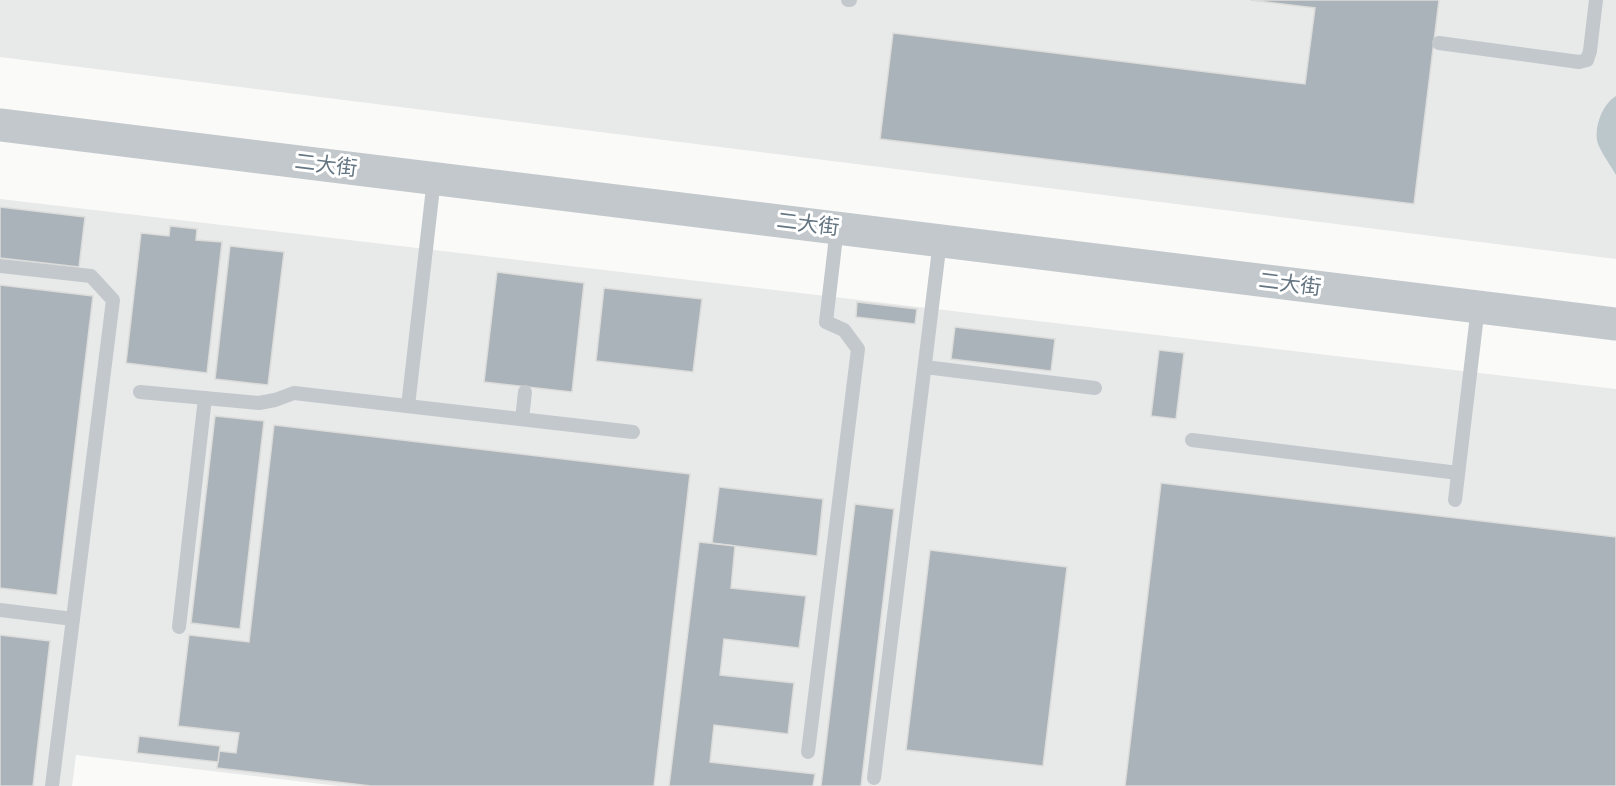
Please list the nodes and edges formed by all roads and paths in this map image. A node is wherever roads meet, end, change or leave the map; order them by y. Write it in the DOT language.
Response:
graph roads {
  1 [pos="1596,0"];
  2 [pos="1439,44"];
  3 [pos="0,125"];
  4 [pos="434,178"];
  5 [pos="837,228"];
  6 [pos="940,241"];
  7 [pos="0,266"];
  8 [pos="1478,307"];
  9 [pos="1616,324"];
  10 [pos="925,367"];
  11 [pos="1095,388"];
  12 [pos="140,392"];
  13 [pos="525,392"];
  14 [pos="206,398"];
  15 [pos="408,406"];
  16 [pos="522,419"];
  17 [pos="633,432"];
  18 [pos="1192,440"];
  19 [pos="1458,473"];
  20 [pos="1455,500"];
  21 [pos="0,609"];
  22 [pos="73,619"];
  23 [pos="179,627"];
  24 [pos="808,752"];
  25 [pos="874,778"];
  26 [pos="52,786"];
  1 -- 2 [label="lane"];
  3 -- 4 [label="street, 二大街"];
  4 -- 5 [label="street, 二大街"];
  4 -- 15 [label="lane"];
  5 -- 6 [label="street, 二大街"];
  5 -- 24 [label="lane"];
  6 -- 8 [label="street, 二大街"];
  6 -- 10 [label="lane"];
  7 -- 22 [label="lane"];
  8 -- 9 [label="street, 二大街"];
  8 -- 19 [label="lane"];
  10 -- 11 [label="lane"];
  10 -- 25 [label="lane"];
  12 -- 14 [label="lane"];
  13 -- 16 [label="lane"];
  14 -- 15 [label="lane"];
  14 -- 23 [label="lane"];
  15 -- 16 [label="lane"];
  16 -- 17 [label="lane"];
  18 -- 19 [label="lane"];
  19 -- 20 [label="lane"];
  21 -- 22 [label="lane"];
  22 -- 26 [label="lane"];
}
